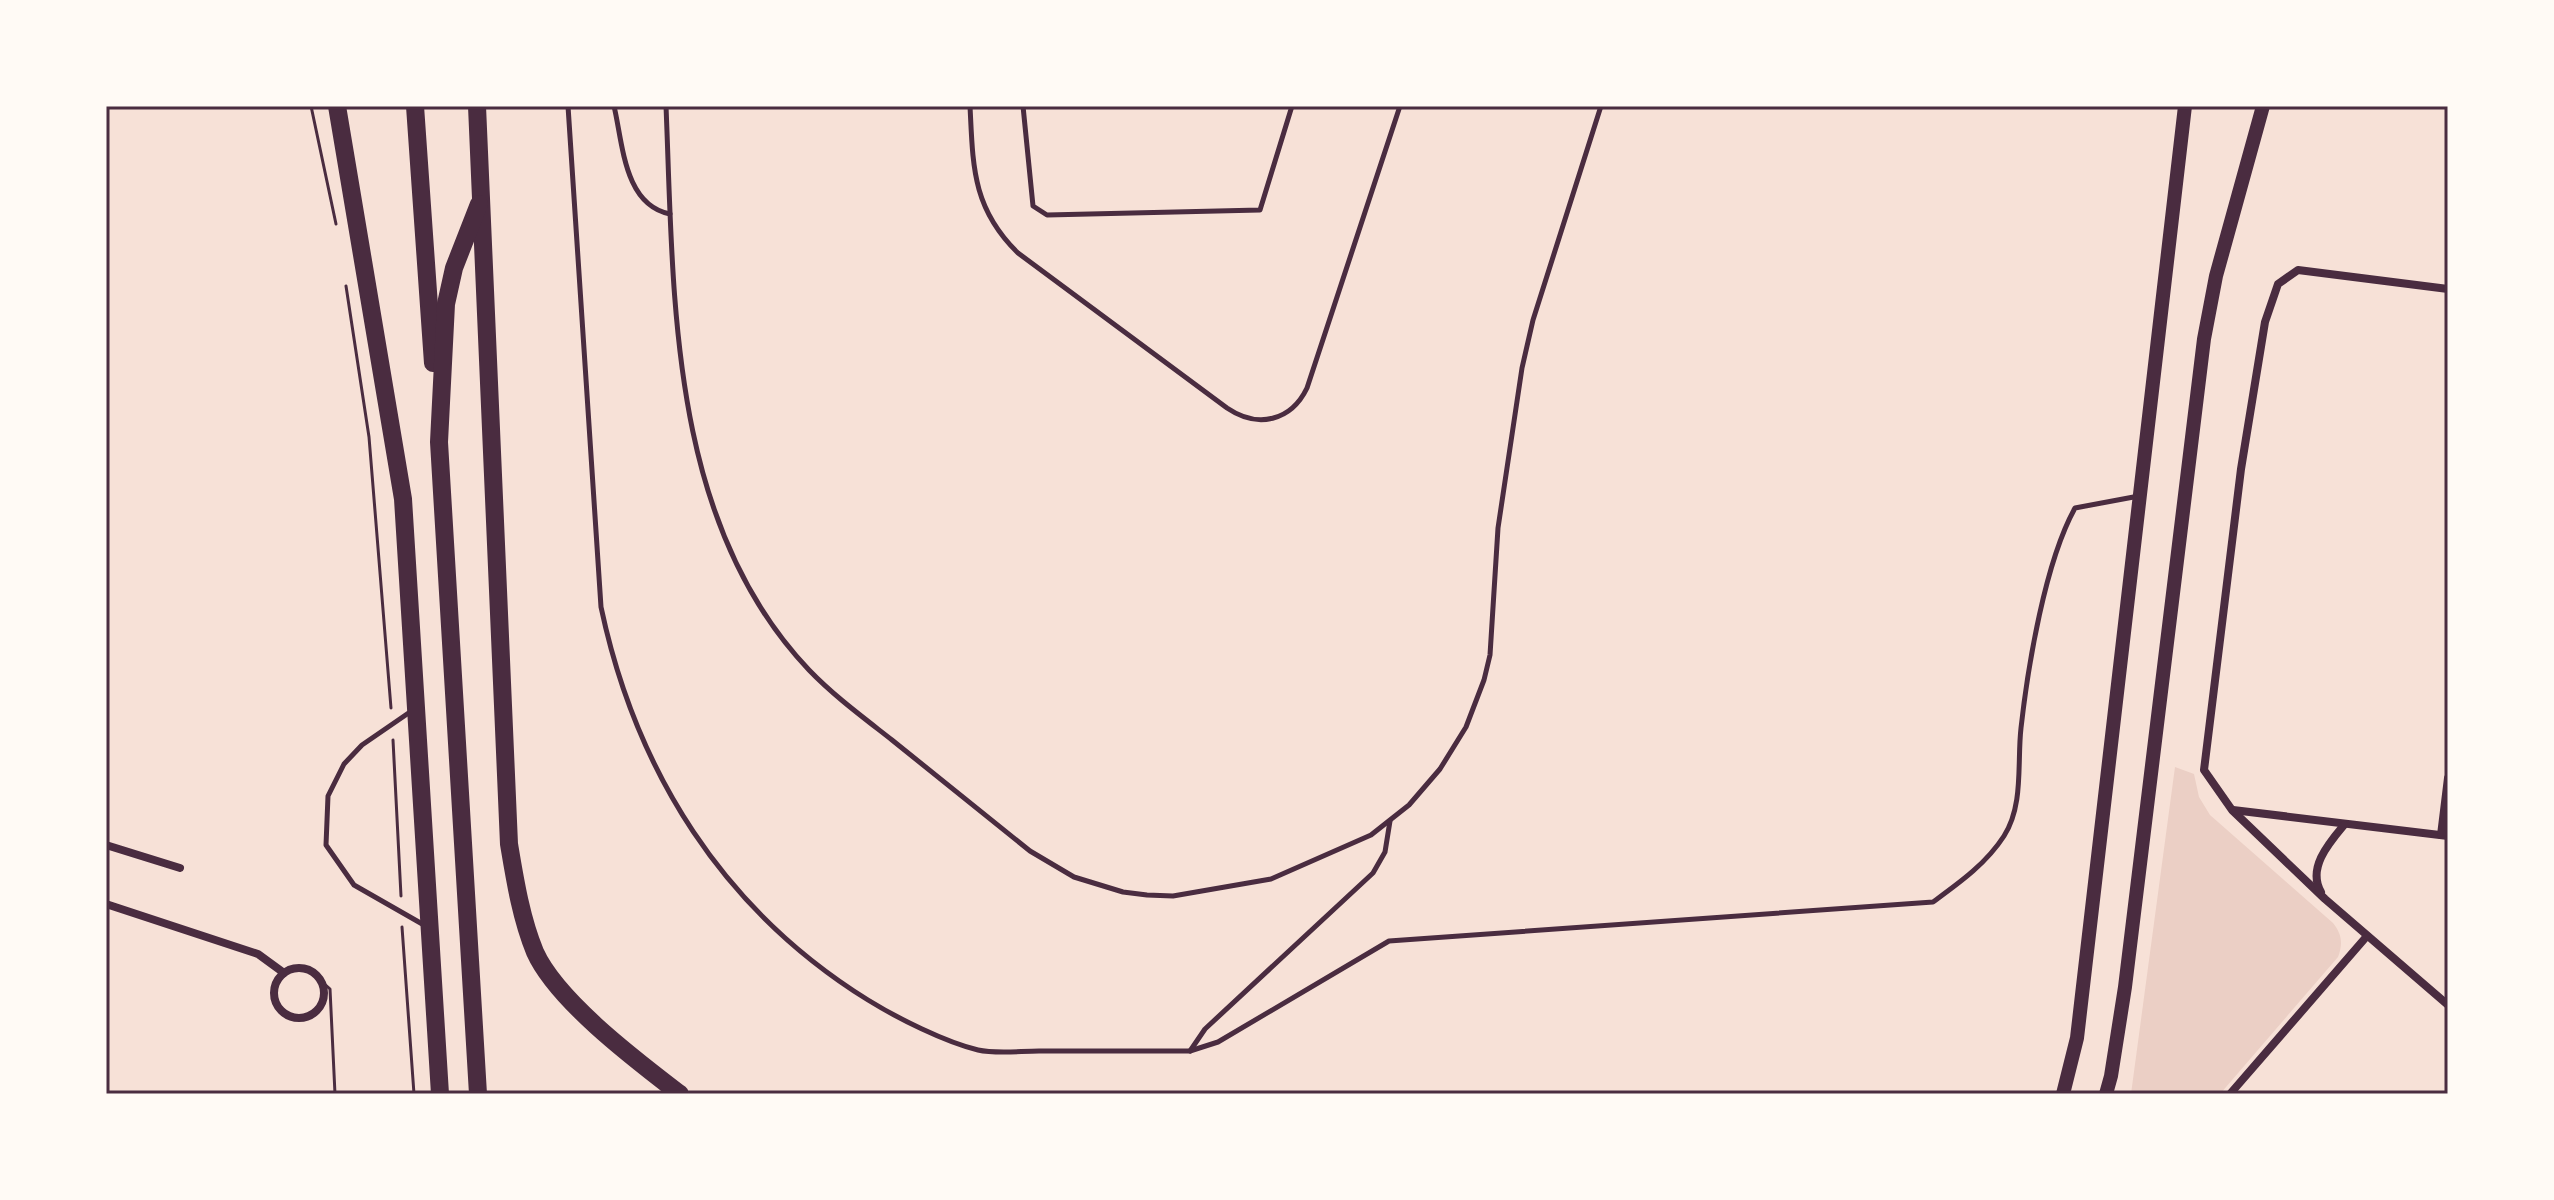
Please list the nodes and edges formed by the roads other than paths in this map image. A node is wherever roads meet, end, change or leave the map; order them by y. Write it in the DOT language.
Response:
graph roads {
  1 [pos="337,106"];
  2 [pos="415,106"];
  3 [pos="477,106"];
  4 [pos="568,106"];
  5 [pos="614,106"];
  6 [pos="666,106"];
  7 [pos="970,106"];
  8 [pos="1023,106"];
  9 [pos="1292,106"];
  10 [pos="1400,106"];
  11 [pos="1601,106"];
  12 [pos="2185,106"];
  13 [pos="2263,106"];
  14 [pos="483,193"];
  15 [pos="670,214"];
  16 [pos="2448,289"];
  17 [pos="439,442"];
  18 [pos="2140,496"];
  19 [pos="417,707"];
  20 [pos="2448,778"];
  21 [pos="2232,810"];
  22 [pos="1390,821"];
  23 [pos="2344,825"];
  24 [pos="2444,836"];
  25 [pos="106,845"];
  26 [pos="180,868"];
  27 [pos="2325,899"];
  28 [pos="106,904"];
  29 [pos="431,929"];
  30 [pos="2367,936"];
  31 [pos="284,973"];
  32 [pos="2448,1005"];
  33 [pos="1190,1051"];
  34 [pos="440,1094"];
  35 [pos="478,1094"];
  36 [pos="680,1094"];
  37 [pos="2063,1094"];
  38 [pos="2106,1094"];
  39 [pos="2230,1094"];
  1 -- 19 [label="highway"];
  2 -- 17 [label="highway"];
  3 -- 14 [label="highway"];
  4 -- 33 [label="lane"];
  5 -- 15 [label="lane"];
  6 -- 15 [label="lane"];
  7 -- 10 [label="lane"];
  8 -- 9 [label="lane"];
  11 -- 22 [label="lane"];
  12 -- 18 [label="street"];
  13 -- 38 [label="street"];
  14 -- 17 [label="highway"];
  14 -- 36 [label="highway"];
  15 -- 22 [label="lane"];
  16 -- 21 [label="street"];
  17 -- 35 [label="highway"];
  18 -- 33 [label="lane"];
  18 -- 37 [label="street"];
  19 -- 29 [label="highway"];
  19 -- 29 [label="lane"];
  20 -- 24 [label="street"];
  21 -- 23 [label="street"];
  21 -- 27 [label="street"];
  22 -- 33 [label="lane"];
  23 -- 24 [label="street"];
  23 -- 27 [label="street"];
  25 -- 26 [label="street"];
  27 -- 30 [label="street"];
  28 -- 31 [label="street"];
  29 -- 34 [label="highway"];
  30 -- 32 [label="street"];
  30 -- 39 [label="street"];
  31 -- 31 [label="street"];
}
